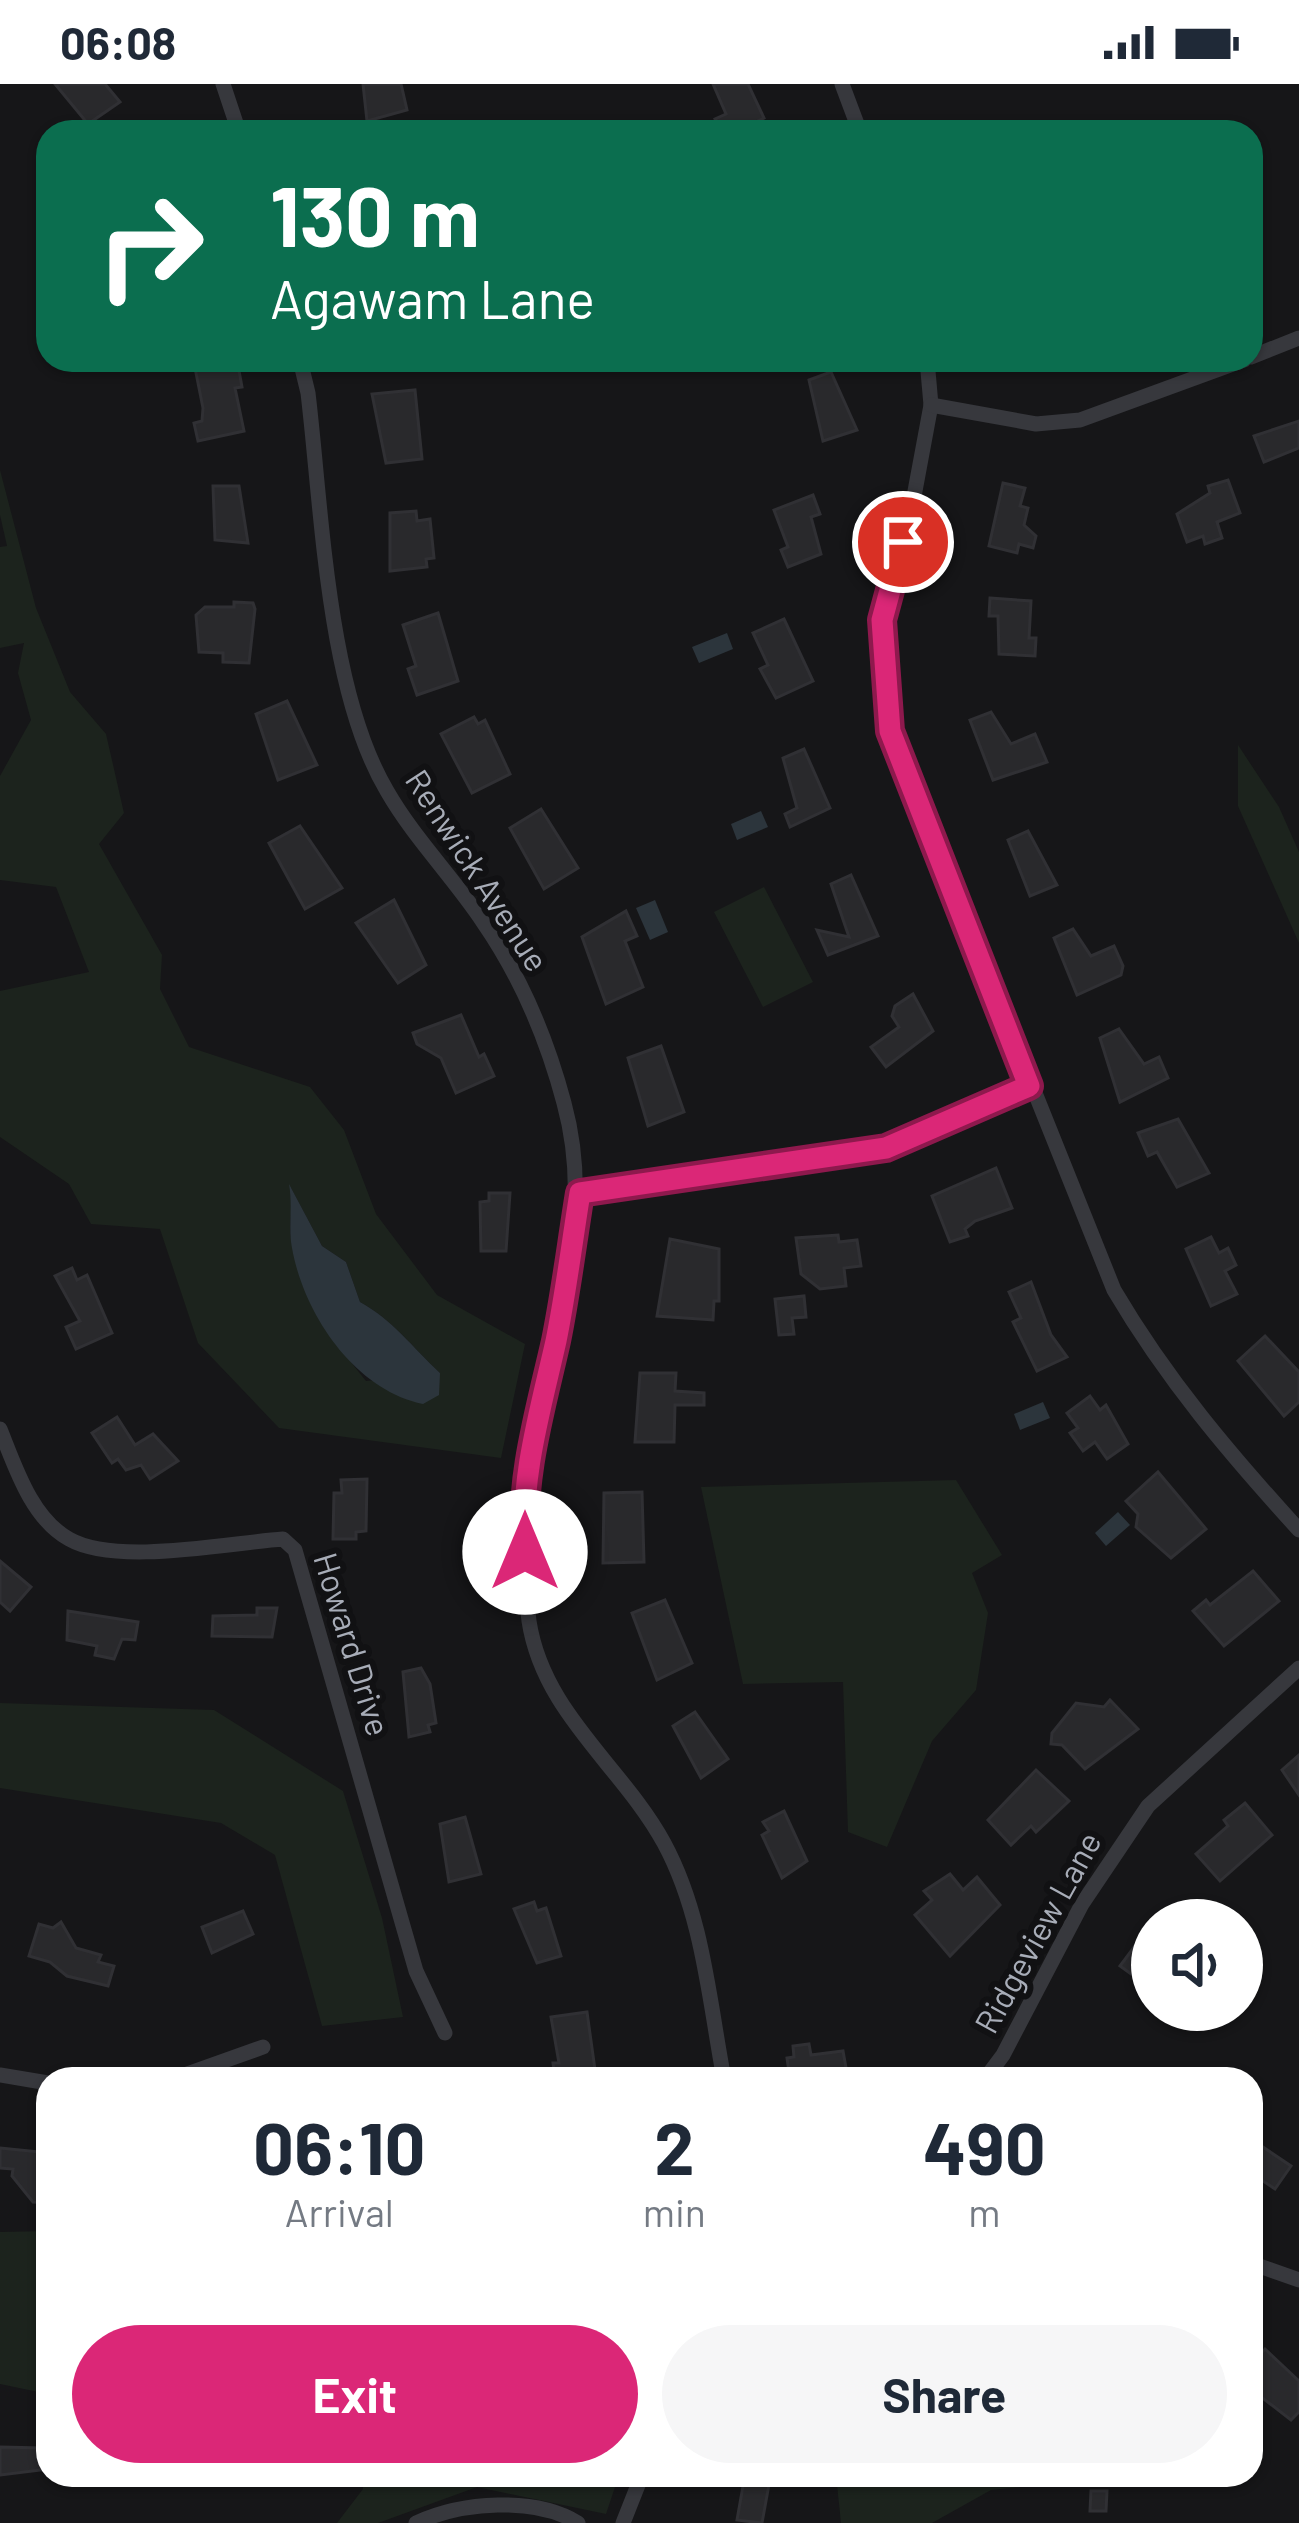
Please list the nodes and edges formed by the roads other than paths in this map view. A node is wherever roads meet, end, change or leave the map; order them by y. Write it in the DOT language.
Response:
graph roads {
  1 [pos="224,84"];
  2 [pos="842,84"];
  3 [pos="234,120"];
  4 [pos="856,120"];
  5 [pos="1299,338"];
  6 [pos="1263,353"];
  7 [pos="302,372"];
  8 [pos="928,372"];
  9 [pos="1212,372"];
  10 [pos="931,405"];
  11 [pos="1029,1086"];
  12 [pos="580,1193"];
  13 [pos="0,1429"];
  14 [pos="1299,1530"];
  15 [pos="1299,1668"];
  16 [pos="445,2033"];
  17 [pos="263,2047"];
  18 [pos="207,2067"];
  19 [pos="722,2067"];
  20 [pos="994,2067"];
  21 [pos="0,2075"];
  22 [pos="36,2082"];
  23 [pos="1263,2267"];
  24 [pos="1299,2280"];
  25 [pos="637,2487"];
  26 [pos="416,2523"];
  27 [pos="578,2523"];
  28 [pos="623,2523"];
  1 -- 3 [label="street"];
  2 -- 4 [label="street"];
  5 -- 6 [label="street"];
  7 -- 12 [label="street, Renwick Avenue"];
  8 -- 10 [label="street"];
  9 -- 10 [label="street"];
  10 -- 11 [label="street"];
  11 -- 12 [label="street"];
  11 -- 14 [label="street"];
  12 -- 19 [label="street, Renwick Avenue"];
  13 -- 16 [label="street, Howard Drive"];
  15 -- 20 [label="street, Ridgeview Lane"];
  17 -- 18 [label="street"];
  21 -- 22 [label="street"];
  23 -- 24 [label="street"];
  25 -- 28 [label="street"];
  26 -- 27 [label="street"];
}
